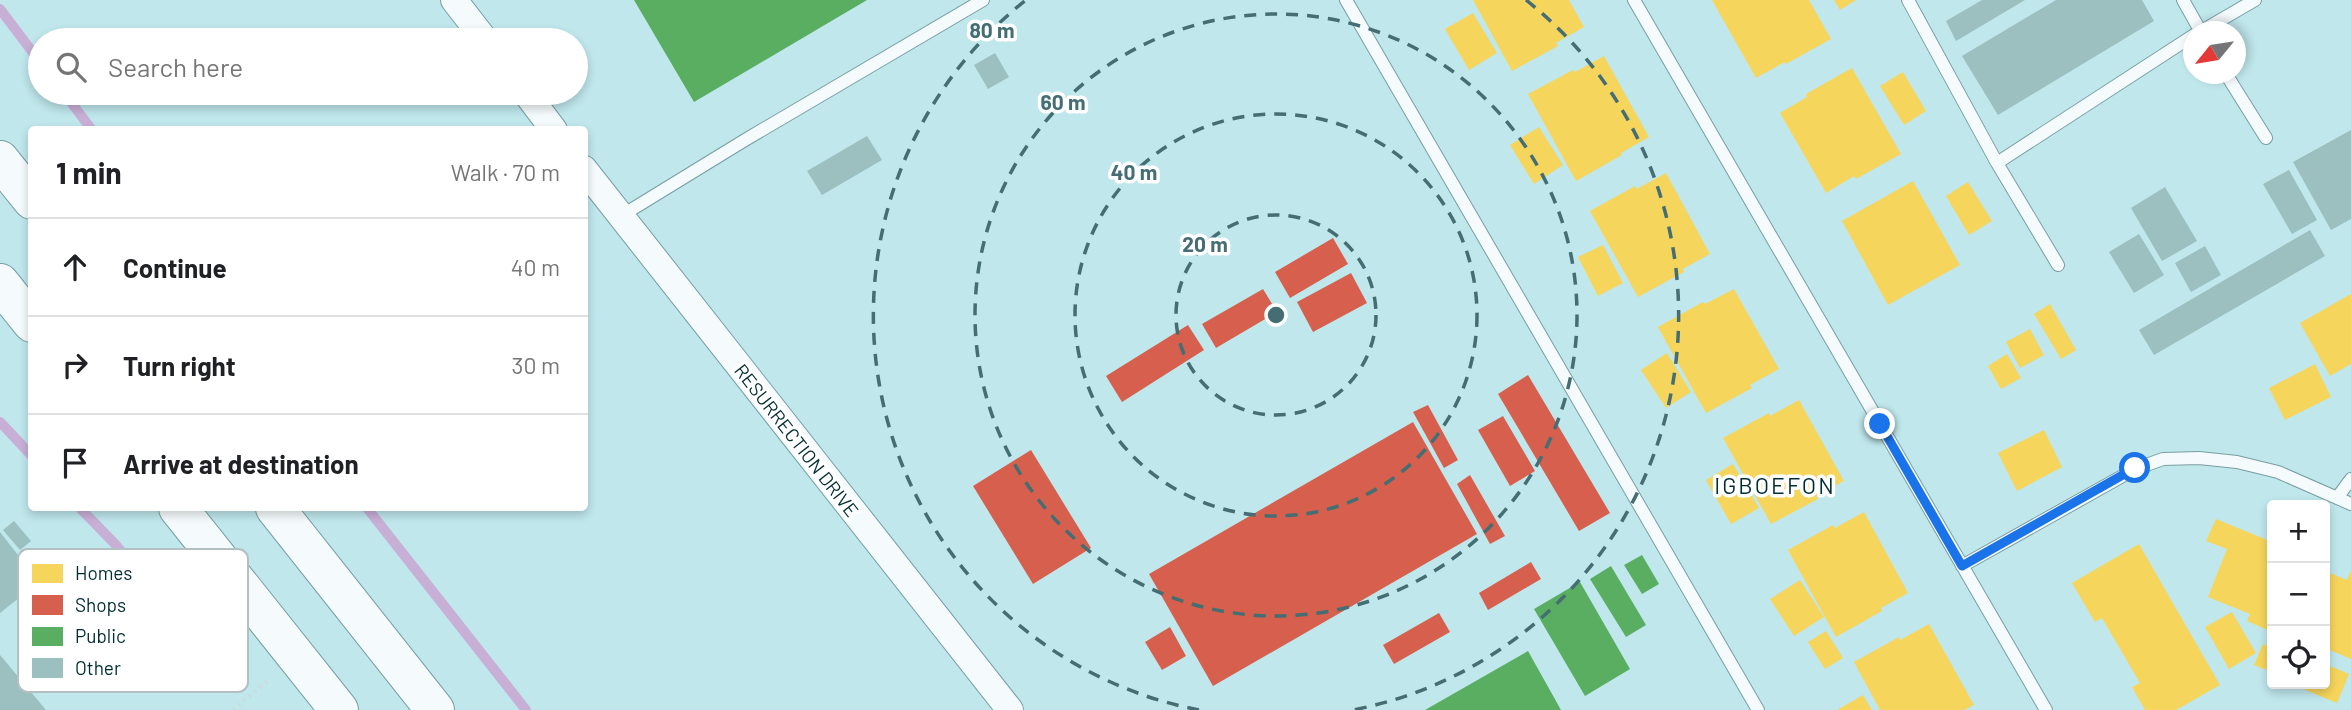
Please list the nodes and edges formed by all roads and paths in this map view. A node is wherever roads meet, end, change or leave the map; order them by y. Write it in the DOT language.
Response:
graph roads {
  1 [pos="983,0"];
  2 [pos="1346,0"];
  3 [pos="1634,0"];
  4 [pos="1908,0"];
  5 [pos="2183,0"];
  6 [pos="2255,0"];
  7 [pos="463,3"];
  8 [pos="2195,21"];
  9 [pos="2218,21"];
  10 [pos="478,28"];
  11 [pos="2183,42"];
  12 [pos="2232,84"];
  13 [pos="535,105"];
  14 [pos="551,126"];
  15 [pos="2266,138"];
  16 [pos="0,160"];
  17 [pos="1997,163"];
  18 [pos="588,174"];
  19 [pos="28,195"];
  20 [pos="621,216"];
  21 [pos="2058,265"];
  22 [pos="0,283"];
  23 [pos="28,318"];
  24 [pos="2351,479"];
  25 [pos="2337,498"];
  26 [pos="2351,504"];
  27 [pos="180,511"];
  28 [pos="277,511"];
  29 [pos="211,549"];
  30 [pos="1962,566"];
  31 [pos="248,596"];
  32 [pos="274,676"];
  33 [pos="233,710"];
  34 [pos="339,710"];
  35 [pos="435,710"];
  36 [pos="1010,710"];
  37 [pos="1758,710"];
  38 [pos="2046,710"];
  1 -- 20 [label="lane"];
  2 -- 37 [label="lane"];
  3 -- 30 [label="lane"];
  4 -- 17 [label="lane"];
  5 -- 8 [label="lane"];
  6 -- 9 [label="lane"];
  7 -- 10 [label="street"];
  11 -- 17 [label="lane"];
  12 -- 15 [label="lane"];
  13 -- 14 [label="street"];
  16 -- 19 [label="highway"];
  17 -- 21 [label="lane"];
  18 -- 20 [label="street, RESURRECTION DRIVE"];
  20 -- 36 [label="street, RESURRECTION DRIVE"];
  22 -- 23 [label="highway"];
  24 -- 25 [label="lane"];
  25 -- 26 [label="lane"];
  25 -- 30 [label="lane"];
  27 -- 29 [label="highway"];
  28 -- 35 [label="highway"];
  30 -- 38 [label="lane"];
  31 -- 34 [label="highway"];
  32 -- 33 [label="path"];
}
